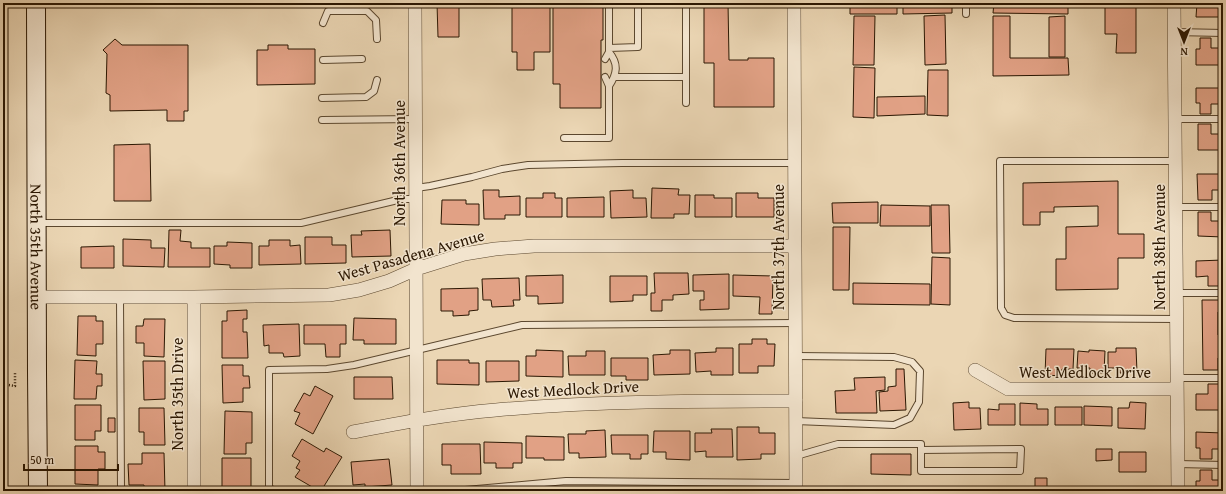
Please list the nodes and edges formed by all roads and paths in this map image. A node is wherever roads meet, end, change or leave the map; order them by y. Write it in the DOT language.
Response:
graph roads {
  1 [pos="36,3"];
  2 [pos="415,3"];
  3 [pos="610,3"];
  4 [pos="638,3"];
  5 [pos="686,3"];
  6 [pos="794,3"];
  7 [pos="966,3"];
  8 [pos="1174,3"];
  9 [pos="966,14"];
  10 [pos="323,23"];
  11 [pos="1175,32"];
  12 [pos="1223,33"];
  13 [pos="377,38"];
  14 [pos="609,50"];
  15 [pos="362,59"];
  16 [pos="605,59"];
  17 [pos="323,60"];
  18 [pos="605,77"];
  19 [pos="615,77"];
  20 [pos="686,77"];
  21 [pos="377,80"];
  22 [pos="609,86"];
  23 [pos="322,98"];
  24 [pos="686,103"];
  25 [pos="416,119"];
  26 [pos="1175,119"];
  27 [pos="1223,119"];
  28 [pos="322,120"];
  29 [pos="564,138"];
  30 [pos="1176,161"];
  31 [pos="794,164"];
  32 [pos="416,193"];
  33 [pos="1176,207"];
  34 [pos="1223,207"];
  35 [pos="36,223"];
  36 [pos="795,246"];
  37 [pos="416,269"];
  38 [pos="1177,293"];
  39 [pos="1223,293"];
  40 [pos="36,297"];
  41 [pos="194,297"];
  42 [pos="120,298"];
  43 [pos="1177,319"];
  44 [pos="796,323"];
  45 [pos="416,350"];
  46 [pos="796,356"];
  47 [pos="975,370"];
  48 [pos="15,372"];
  49 [pos="1223,378"];
  50 [pos="1177,383"];
  51 [pos="3,384"];
  52 [pos="796,401"];
  53 [pos="417,420"];
  54 [pos="796,421"];
  55 [pos="352,432"];
  56 [pos="921,450"];
  57 [pos="796,456"];
  58 [pos="1178,464"];
  59 [pos="1223,464"];
  60 [pos="796,487"];
  61 [pos="38,491"];
  62 [pos="121,491"];
  63 [pos="194,491"];
  64 [pos="272,491"];
  65 [pos="417,491"];
  66 [pos="454,491"];
  67 [pos="1178,491"];
  1 -- 35 [label="main road, North 35th Avenue"];
  2 -- 25 [label="street, North 36th Avenue"];
  3 -- 14 [label="lane"];
  4 -- 14 [label="lane"];
  5 -- 20 [label="lane"];
  6 -- 31 [label="street, North 37th Avenue"];
  7 -- 9 [label="lane"];
  8 -- 11 [label="street, North 38th Avenue"];
  10 -- 13 [label="lane"];
  11 -- 12 [label="lane"];
  11 -- 26 [label="street, North 38th Avenue"];
  14 -- 16 [label="lane"];
  14 -- 19 [label="lane"];
  15 -- 17 [label="lane"];
  18 -- 22 [label="lane"];
  19 -- 20 [label="lane"];
  19 -- 22 [label="lane"];
  20 -- 24 [label="lane"];
  21 -- 23 [label="lane"];
  22 -- 29 [label="lane"];
  25 -- 28 [label="lane"];
  25 -- 32 [label="street, North 36th Avenue"];
  26 -- 27 [label="lane"];
  26 -- 30 [label="street, North 38th Avenue"];
  30 -- 33 [label="street, North 38th Avenue"];
  30 -- 43 [label="lane"];
  31 -- 32 [label="lane"];
  31 -- 36 [label="street, North 37th Avenue"];
  32 -- 35 [label="lane"];
  32 -- 37 [label="street, North 36th Avenue"];
  33 -- 34 [label="lane"];
  33 -- 38 [label="street, North 38th Avenue"];
  35 -- 40 [label="main road, North 35th Avenue"];
  36 -- 37 [label="street, West Pasadena Avenue"];
  36 -- 44 [label="street, North 37th Avenue"];
  37 -- 41 [label="street, West Pasadena Avenue"];
  37 -- 45 [label="street, North 36th Avenue"];
  38 -- 39 [label="lane"];
  38 -- 43 [label="street, North 38th Avenue"];
  40 -- 42 [label="street, West Pasadena Avenue"];
  40 -- 61 [label="main road, North 35th Avenue"];
  41 -- 42 [label="street, West Pasadena Avenue"];
  41 -- 63 [label="street, North 35th Drive"];
  42 -- 62 [label="lane"];
  43 -- 50 [label="street, North 38th Avenue"];
  44 -- 45 [label="lane"];
  44 -- 46 [label="street, North 37th Avenue"];
  45 -- 53 [label="street, North 36th Avenue"];
  45 -- 64 [label="lane"];
  46 -- 52 [label="street, North 37th Avenue"];
  46 -- 54 [label="lane"];
  47 -- 50 [label="street, West Medlock Drive"];
  48 -- 51 [label="path"];
  49 -- 50 [label="lane"];
  50 -- 58 [label="street, North 38th Avenue"];
  52 -- 53 [label="street, West Medlock Drive"];
  52 -- 54 [label="street, North 37th Avenue"];
  53 -- 55 [label="street, West Medlock Drive"];
  53 -- 65 [label="street, North 36th Avenue"];
  54 -- 57 [label="street, North 37th Avenue"];
  56 -- 56 [label="lane"];
  56 -- 57 [label="lane"];
  57 -- 60 [label="street, North 37th Avenue"];
  58 -- 59 [label="lane"];
  58 -- 67 [label="street, North 38th Avenue"];
  60 -- 66 [label="lane"];
}
